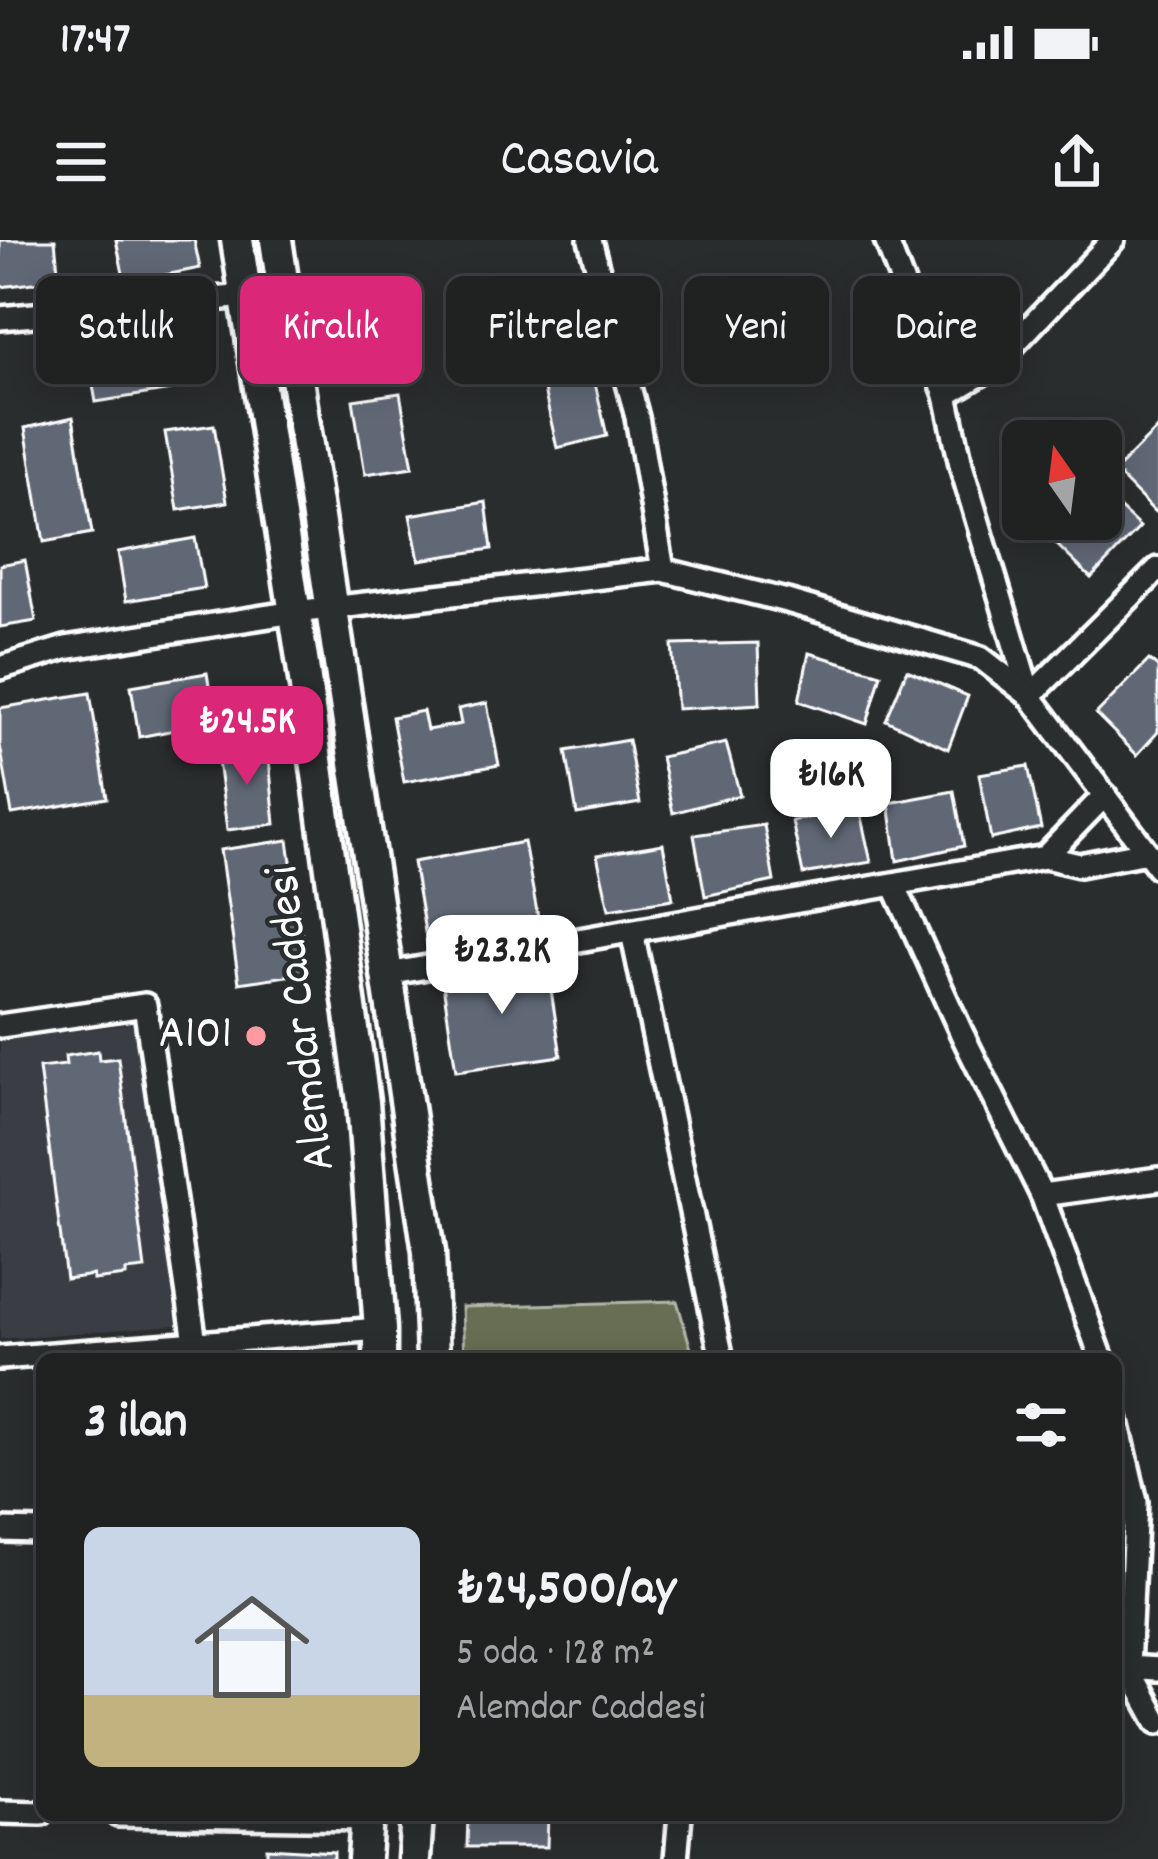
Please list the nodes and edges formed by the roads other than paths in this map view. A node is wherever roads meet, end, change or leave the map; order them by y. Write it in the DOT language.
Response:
graph roads {
  1 [pos="237,240"];
  2 [pos="276,240"];
  3 [pos="590,240"];
  4 [pos="886,240"];
  5 [pos="1113,240"];
  6 [pos="243,276"];
  7 [pos="240,297"];
  8 [pos="0,318"];
  9 [pos="260,384"];
  10 [pos="946,395"];
  11 [pos="1158,569"];
  12 [pos="663,570"];
  13 [pos="333,609"];
  14 [pos="295,612"];
  15 [pos="0,668"];
  16 [pos="1030,696"];
  17 [pos="1105,795"];
  18 [pos="1045,857"];
  19 [pos="1153,860"];
  20 [pos="894,885"];
  21 [pos="632,932"];
  22 [pos="388,974"];
  23 [pos="0,1026"];
  24 [pos="1158,1179"];
  25 [pos="1042,1196"];
  26 [pos="195,1342"];
  27 [pos="380,1344"];
  28 [pos="61,1353"];
  29 [pos="433,1353"];
  30 [pos="721,1353"];
  31 [pos="1100,1353"];
  32 [pos="36,1355"];
  33 [pos="0,1358"];
  34 [pos="1122,1433"];
  35 [pos="1147,1500"];
  36 [pos="0,1530"];
  37 [pos="36,1532"];
  38 [pos="1122,1662"];
  39 [pos="1158,1669"];
  40 [pos="1158,1722"];
  41 [pos="0,1812"];
  42 [pos="36,1813"];
  43 [pos="367,1821"];
  44 [pos="417,1821"];
  45 [pos="679,1821"];
  46 [pos="364,1859"];
  47 [pos="414,1859"];
  48 [pos="676,1859"];
  1 -- 6 [label="main road, Alemdar Caddesi"];
  2 -- 13 [label="main road, Alemdar Caddesi"];
  3 -- 12 [label="street"];
  4 -- 10 [label="street"];
  5 -- 10 [label="street"];
  7 -- 8 [label="street"];
  9 -- 14 [label="main road, Alemdar Caddesi"];
  10 -- 16 [label="street"];
  11 -- 16 [label="street"];
  12 -- 13 [label="street"];
  12 -- 16 [label="street"];
  13 -- 14 [label="street"];
  13 -- 22 [label="main road, Alemdar Caddesi"];
  14 -- 15 [label="street"];
  14 -- 27 [label="main road, Alemdar Caddesi"];
  16 -- 17 [label="street"];
  17 -- 18 [label="street"];
  17 -- 19 [label="street"];
  18 -- 19 [label="street"];
  18 -- 20 [label="street"];
  20 -- 21 [label="street"];
  20 -- 25 [label="street"];
  21 -- 22 [label="street"];
  21 -- 30 [label="street"];
  22 -- 29 [label="main road, Alemdar Caddesi"];
  23 -- 26 [label="street"];
  24 -- 25 [label="street"];
  25 -- 31 [label="street"];
  26 -- 27 [label="street"];
  26 -- 28 [label="street"];
  32 -- 33 [label="street"];
  34 -- 35 [label="street"];
  35 -- 38 [label="street"];
  36 -- 37 [label="street"];
  38 -- 39 [label="street"];
  38 -- 40 [label="street"];
  41 -- 42 [label="street"];
  43 -- 46 [label="main road"];
  44 -- 47 [label="main road"];
  45 -- 48 [label="street"];
}
